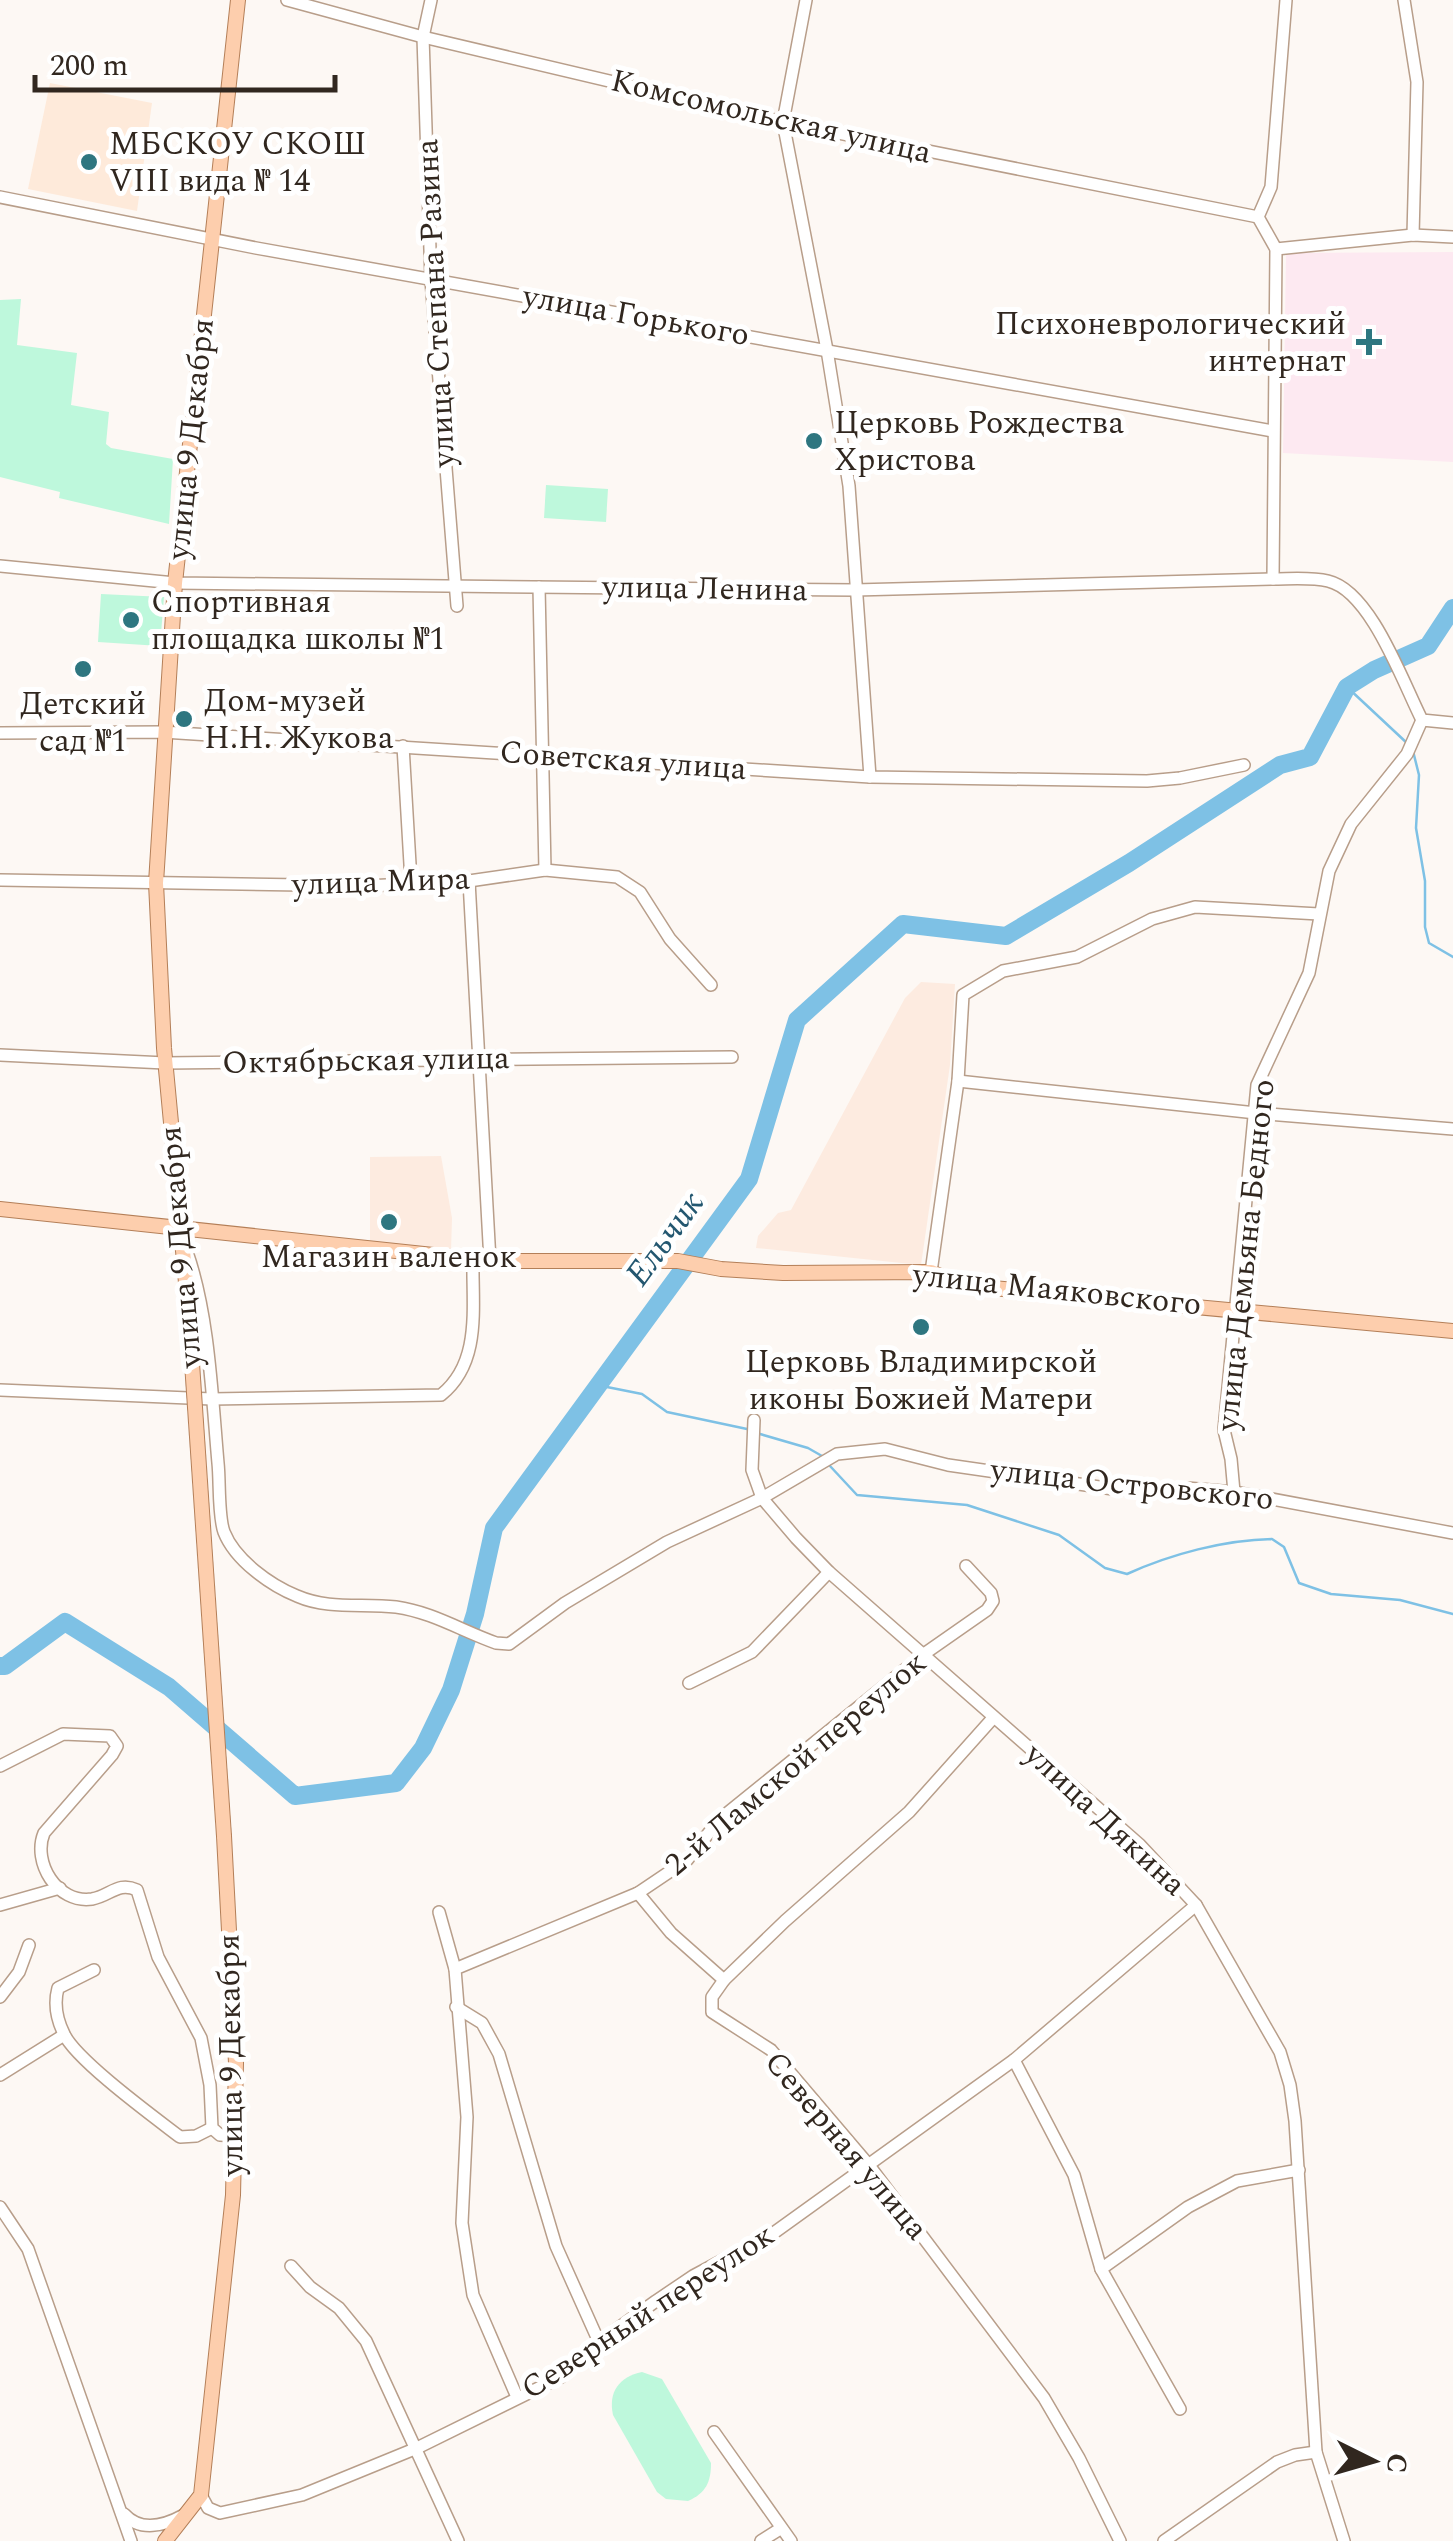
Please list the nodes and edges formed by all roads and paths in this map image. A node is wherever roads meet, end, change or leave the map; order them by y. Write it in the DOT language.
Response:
graph roads {
  1 [pos="238,0"];
  2 [pos="287,0"];
  3 [pos="432,0"];
  4 [pos="806,0"];
  5 [pos="1404,0"];
  6 [pos="1283,2"];
  7 [pos="423,37"];
  8 [pos="783,122"];
  9 [pos="0,198"];
  10 [pos="1258,217"];
  11 [pos="1413,236"];
  12 [pos="1453,238"];
  13 [pos="213,240"];
  14 [pos="1276,250"];
  15 [pos="430,280"];
  16 [pos="827,350"];
  17 [pos="1272,432"];
  18 [pos="0,566"];
  19 [pos="1273,579"];
  20 [pos="175,583"];
  21 [pos="454,584"];
  22 [pos="539,586"];
  23 [pos="855,590"];
  24 [pos="457,606"];
  25 [pos="1422,720"];
  26 [pos="1453,723"];
  27 [pos="164,732"];
  28 [pos="0,733"];
  29 [pos="402,746"];
  30 [pos="544,756"];
  31 [pos="1244,765"];
  32 [pos="870,777"];
  33 [pos="545,870"];
  34 [pos="0,880"];
  35 [pos="469,881"];
  36 [pos="410,882"];
  37 [pos="156,883"];
  38 [pos="1319,914"];
  39 [pos="710,985"];
  40 [pos="0,1055"];
  41 [pos="732,1057"];
  42 [pos="478,1061"];
  43 [pos="165,1063"];
  44 [pos="958,1081"];
  45 [pos="1256,1114"];
  46 [pos="1453,1129"];
  47 [pos="0,1209"];
  48 [pos="182,1233"];
  49 [pos="473,1259"];
  50 [pos="490,1261"];
  51 [pos="931,1272"];
  52 [pos="1237,1309"];
  53 [pos="1453,1331"];
  54 [pos="0,1390"];
  55 [pos="212,1399"];
  56 [pos="754,1420"];
  57 [pos="1234,1492"];
  58 [pos="762,1498"];
  59 [pos="1453,1534"];
  60 [pos="966,1566"];
  61 [pos="829,1572"];
  62 [pos="924,1654"];
  63 [pos="689,1684"];
  64 [pos="993,1718"];
  65 [pos="0,1766"];
  66 [pos="60,1888"];
  67 [pos="638,1893"];
  68 [pos="0,1905"];
  69 [pos="1196,1905"];
  70 [pos="439,1912"];
  71 [pos="28,1944"];
  72 [pos="455,1969"];
  73 [pos="94,1970"];
  74 [pos="724,1980"];
  75 [pos="0,1997"];
  76 [pos="456,2008"];
  77 [pos="64,2035"];
  78 [pos="1014,2060"];
  79 [pos="0,2074"];
  80 [pos="212,2128"];
  81 [pos="236,2136"];
  82 [pos="868,2164"];
  83 [pos="1299,2170"];
  84 [pos="1,2213"];
  85 [pos="290,2266"];
  86 [pos="1101,2269"];
  87 [pos="599,2342"];
  88 [pos="517,2397"];
  89 [pos="1180,2409"];
  90 [pos="714,2432"];
  91 [pos="418,2448"];
  92 [pos="1316,2452"];
  93 [pos="201,2495"];
  94 [pos="121,2511"];
  95 [pos="186,2514"];
  96 [pos="780,2529"];
  97 [pos="131,2541"];
  98 [pos="165,2541"];
  99 [pos="458,2541"];
  100 [pos="761,2541"];
  101 [pos="791,2541"];
  102 [pos="1120,2541"];
  103 [pos="1164,2541"];
  104 [pos="1344,2541"];
  1 -- 13 [label="main road, улица 9 Декабря"];
  2 -- 7 [label="street, Комсомольская улица"];
  3 -- 7 [label="street, улица Степана Разина"];
  4 -- 8 [label="street"];
  5 -- 11 [label="street"];
  6 -- 10 [label="street"];
  7 -- 8 [label="street, Комсомольская улица"];
  7 -- 15 [label="street, улица Степана Разина"];
  8 -- 10 [label="street, Комсомольская улица"];
  8 -- 16 [label="street"];
  9 -- 13 [label="street, улица Горького"];
  10 -- 14 [label="street"];
  11 -- 12 [label="street"];
  11 -- 14 [label="street"];
  13 -- 15 [label="street, улица Горького"];
  13 -- 20 [label="main road, улица 9 Декабря"];
  14 -- 17 [label="street"];
  15 -- 16 [label="street, улица Горького"];
  15 -- 21 [label="street, улица Степана Разина"];
  16 -- 17 [label="street, улица Горького"];
  16 -- 23 [label="street"];
  17 -- 19 [label="street"];
  18 -- 20 [label="street, улица Ленина"];
  19 -- 23 [label="street, улица Ленина"];
  19 -- 25 [label="street, улица Ленина"];
  20 -- 21 [label="street, улица Ленина"];
  20 -- 27 [label="main road, улица 9 Декабря"];
  21 -- 22 [label="street, улица Ленина"];
  21 -- 24 [label="street, улица Степана Разина"];
  22 -- 23 [label="street, улица Ленина"];
  22 -- 30 [label="street"];
  23 -- 32 [label="street"];
  25 -- 26 [label="street"];
  25 -- 38 [label="street, улица Демьяна Бедного"];
  27 -- 28 [label="street, Советская улица"];
  27 -- 29 [label="street, Советская улица"];
  27 -- 37 [label="main road, улица 9 Декабря"];
  29 -- 30 [label="street, Советская улица"];
  29 -- 36 [label="street"];
  30 -- 32 [label="street, Советская улица"];
  30 -- 33 [label="street"];
  31 -- 32 [label="street, Советская улица"];
  33 -- 35 [label="street, улица Мира"];
  33 -- 39 [label="street, улица Мира"];
  34 -- 37 [label="street, улица Мира"];
  35 -- 36 [label="street, улица Мира"];
  35 -- 42 [label="street"];
  36 -- 37 [label="street, улица Мира"];
  37 -- 43 [label="main road, улица 9 Декабря"];
  38 -- 44 [label="street"];
  38 -- 45 [label="street, улица Демьяна Бедного"];
  40 -- 43 [label="street, Октябрьская улица"];
  41 -- 42 [label="street, Октябрьская улица"];
  42 -- 43 [label="street, Октябрьская улица"];
  42 -- 50 [label="street"];
  43 -- 48 [label="main road, улица 9 Декабря"];
  44 -- 45 [label="street"];
  44 -- 51 [label="street"];
  45 -- 46 [label="street"];
  45 -- 52 [label="street, улица Демьяна Бедного"];
  47 -- 48 [label="main road"];
  48 -- 49 [label="main road"];
  48 -- 55 [label="street"];
  48 -- 81 [label="main road, улица 9 Декабря, bridge"];
  49 -- 50 [label="main road"];
  49 -- 55 [label="street"];
  50 -- 51 [label="main road, улица Маяковского"];
  51 -- 52 [label="main road, улица Маяковского"];
  52 -- 53 [label="main road, улица Маяковского"];
  52 -- 57 [label="street, улица Демьяна Бедного"];
  54 -- 55 [label="street"];
  55 -- 58 [label="street, улица Островского"];
  56 -- 58 [label="street"];
  57 -- 58 [label="street, улица Островского"];
  57 -- 59 [label="street, улица Островского"];
  58 -- 61 [label="street, улица Дякина"];
  60 -- 62 [label="street, 2-й Ламской переулок"];
  61 -- 62 [label="street, улица Дякина"];
  61 -- 63 [label="street"];
  62 -- 64 [label="street, улица Дякина"];
  62 -- 67 [label="street, 2-й Ламской переулок"];
  64 -- 69 [label="street, улица Дякина"];
  64 -- 74 [label="street"];
  65 -- 66 [label="street"];
  66 -- 68 [label="street"];
  66 -- 80 [label="street"];
  67 -- 72 [label="street, 2-й Ламской переулок"];
  67 -- 74 [label="street"];
  69 -- 78 [label="street, Северный переулок"];
  69 -- 83 [label="street, улица Дякина"];
  70 -- 72 [label="street"];
  71 -- 75 [label="street"];
  72 -- 76 [label="street"];
  73 -- 77 [label="street"];
  74 -- 82 [label="street, Северная улица"];
  76 -- 87 [label="street"];
  76 -- 88 [label="street"];
  77 -- 79 [label="street"];
  77 -- 80 [label="street"];
  78 -- 82 [label="street, Северный переулок"];
  78 -- 86 [label="street"];
  80 -- 81 [label="street"];
  81 -- 93 [label="main road, улица 9 Декабря"];
  82 -- 87 [label="street, Северный переулок"];
  82 -- 102 [label="street, Северная улица"];
  83 -- 86 [label="street"];
  83 -- 92 [label="street, улица Дякина"];
  84 -- 94 [label="street"];
  85 -- 91 [label="street"];
  86 -- 89 [label="street"];
  87 -- 88 [label="street, Северный переулок"];
  88 -- 91 [label="street, Северный переулок"];
  90 -- 96 [label="street"];
  91 -- 93 [label="street, Северный переулок"];
  91 -- 99 [label="street"];
  92 -- 103 [label="street"];
  92 -- 104 [label="street, улица Дякина"];
  93 -- 95 [label="main road"];
  94 -- 95 [label="street"];
  94 -- 97 [label="street"];
  95 -- 98 [label="main road"];
  96 -- 100 [label="street"];
  96 -- 101 [label="street"];
}
